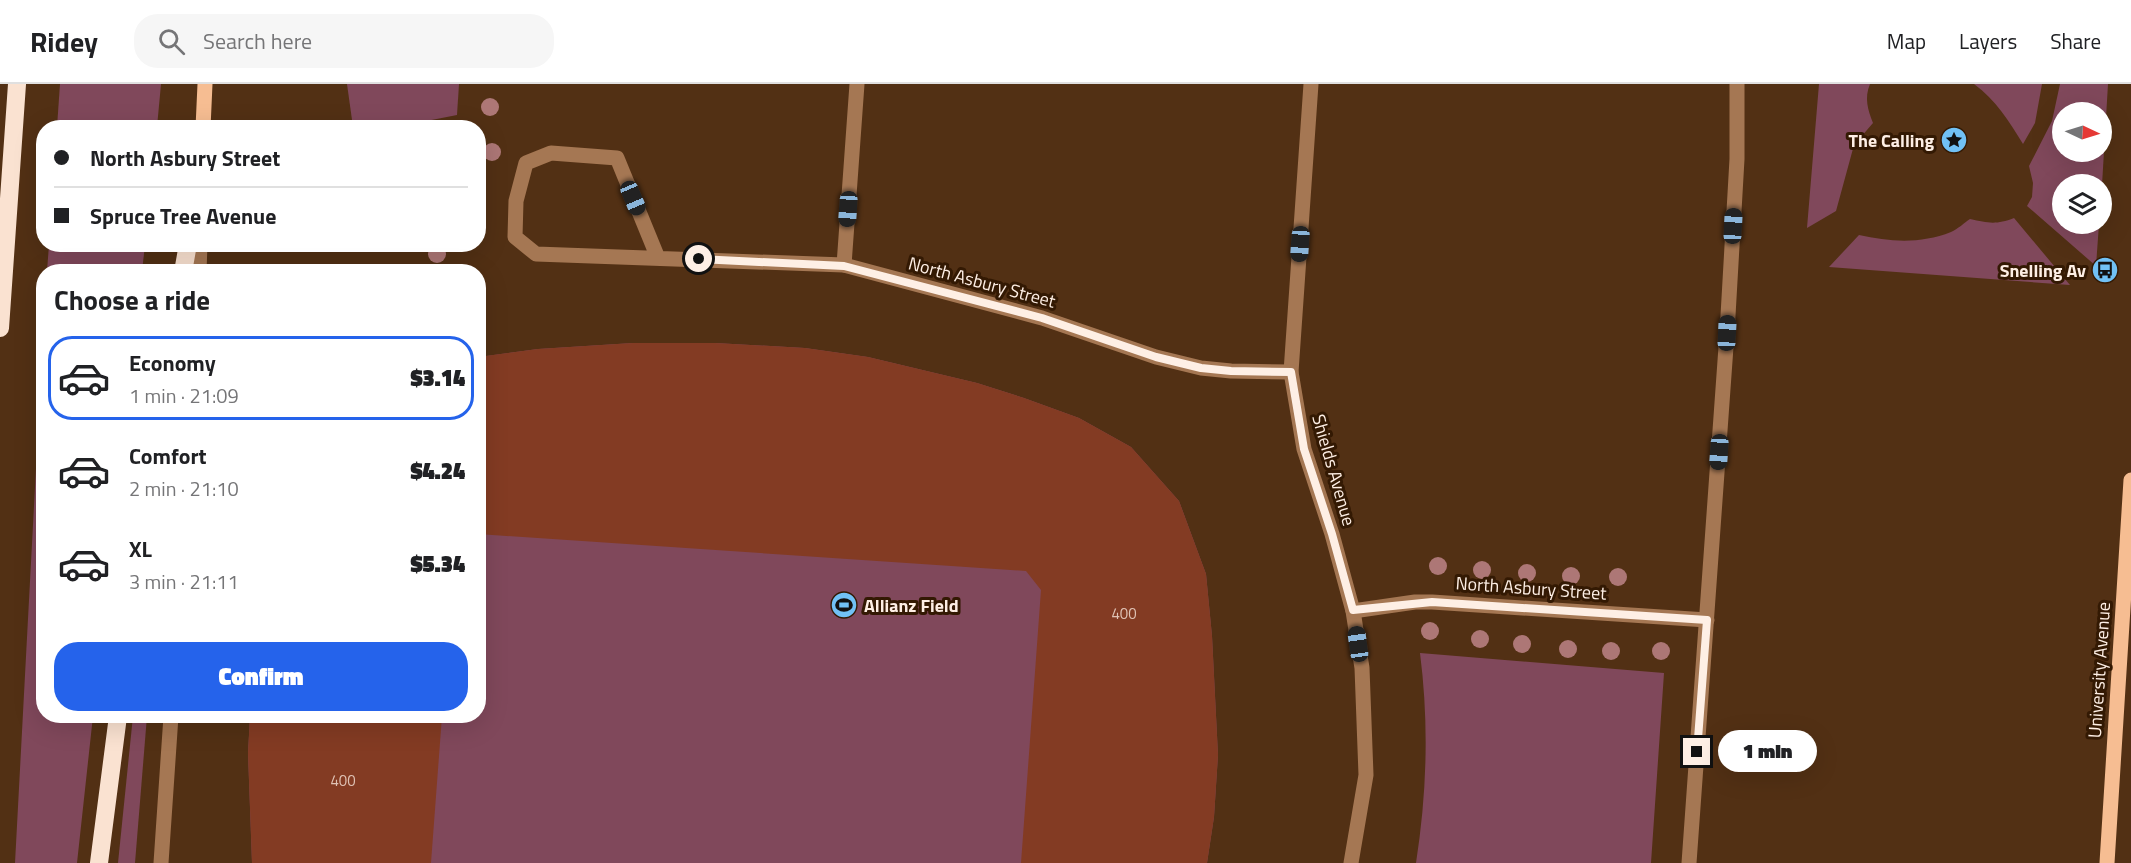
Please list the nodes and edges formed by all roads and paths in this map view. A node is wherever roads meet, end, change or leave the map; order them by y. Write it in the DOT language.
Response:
graph roads {
  1 [pos="17,84"];
  2 [pos="205,84"];
  3 [pos="857,84"];
  4 [pos="1311,84"];
  5 [pos="1737,84"];
  6 [pos="203,120"];
  7 [pos="658,258"];
  8 [pos="844,266"];
  9 [pos="0,328"];
  10 [pos="1291,372"];
  11 [pos="2131,480"];
  12 [pos="1353,610"];
  13 [pos="1707,620"];
  14 [pos="117,723"];
  15 [pos="171,723"];
  16 [pos="99,863"];
  17 [pos="161,863"];
  18 [pos="1352,863"];
  19 [pos="1689,863"];
  20 [pos="2107,863"];
  1 -- 9 [label="highway"];
  2 -- 6 [label="main road"];
  3 -- 8 [label="street"];
  4 -- 10 [label="street, Shields Avenue"];
  5 -- 13 [label="street"];
  7 -- 7 [label="street, North Asbury Street"];
  7 -- 8 [label="street, North Asbury Street"];
  8 -- 10 [label="street, North Asbury Street"];
  10 -- 12 [label="street, Shields Avenue"];
  11 -- 20 [label="main road, University Avenue"];
  12 -- 13 [label="street, North Asbury Street"];
  12 -- 18 [label="street, Shields Avenue"];
  13 -- 19 [label="street"];
  14 -- 16 [label="highway"];
  15 -- 17 [label="street"];
}
